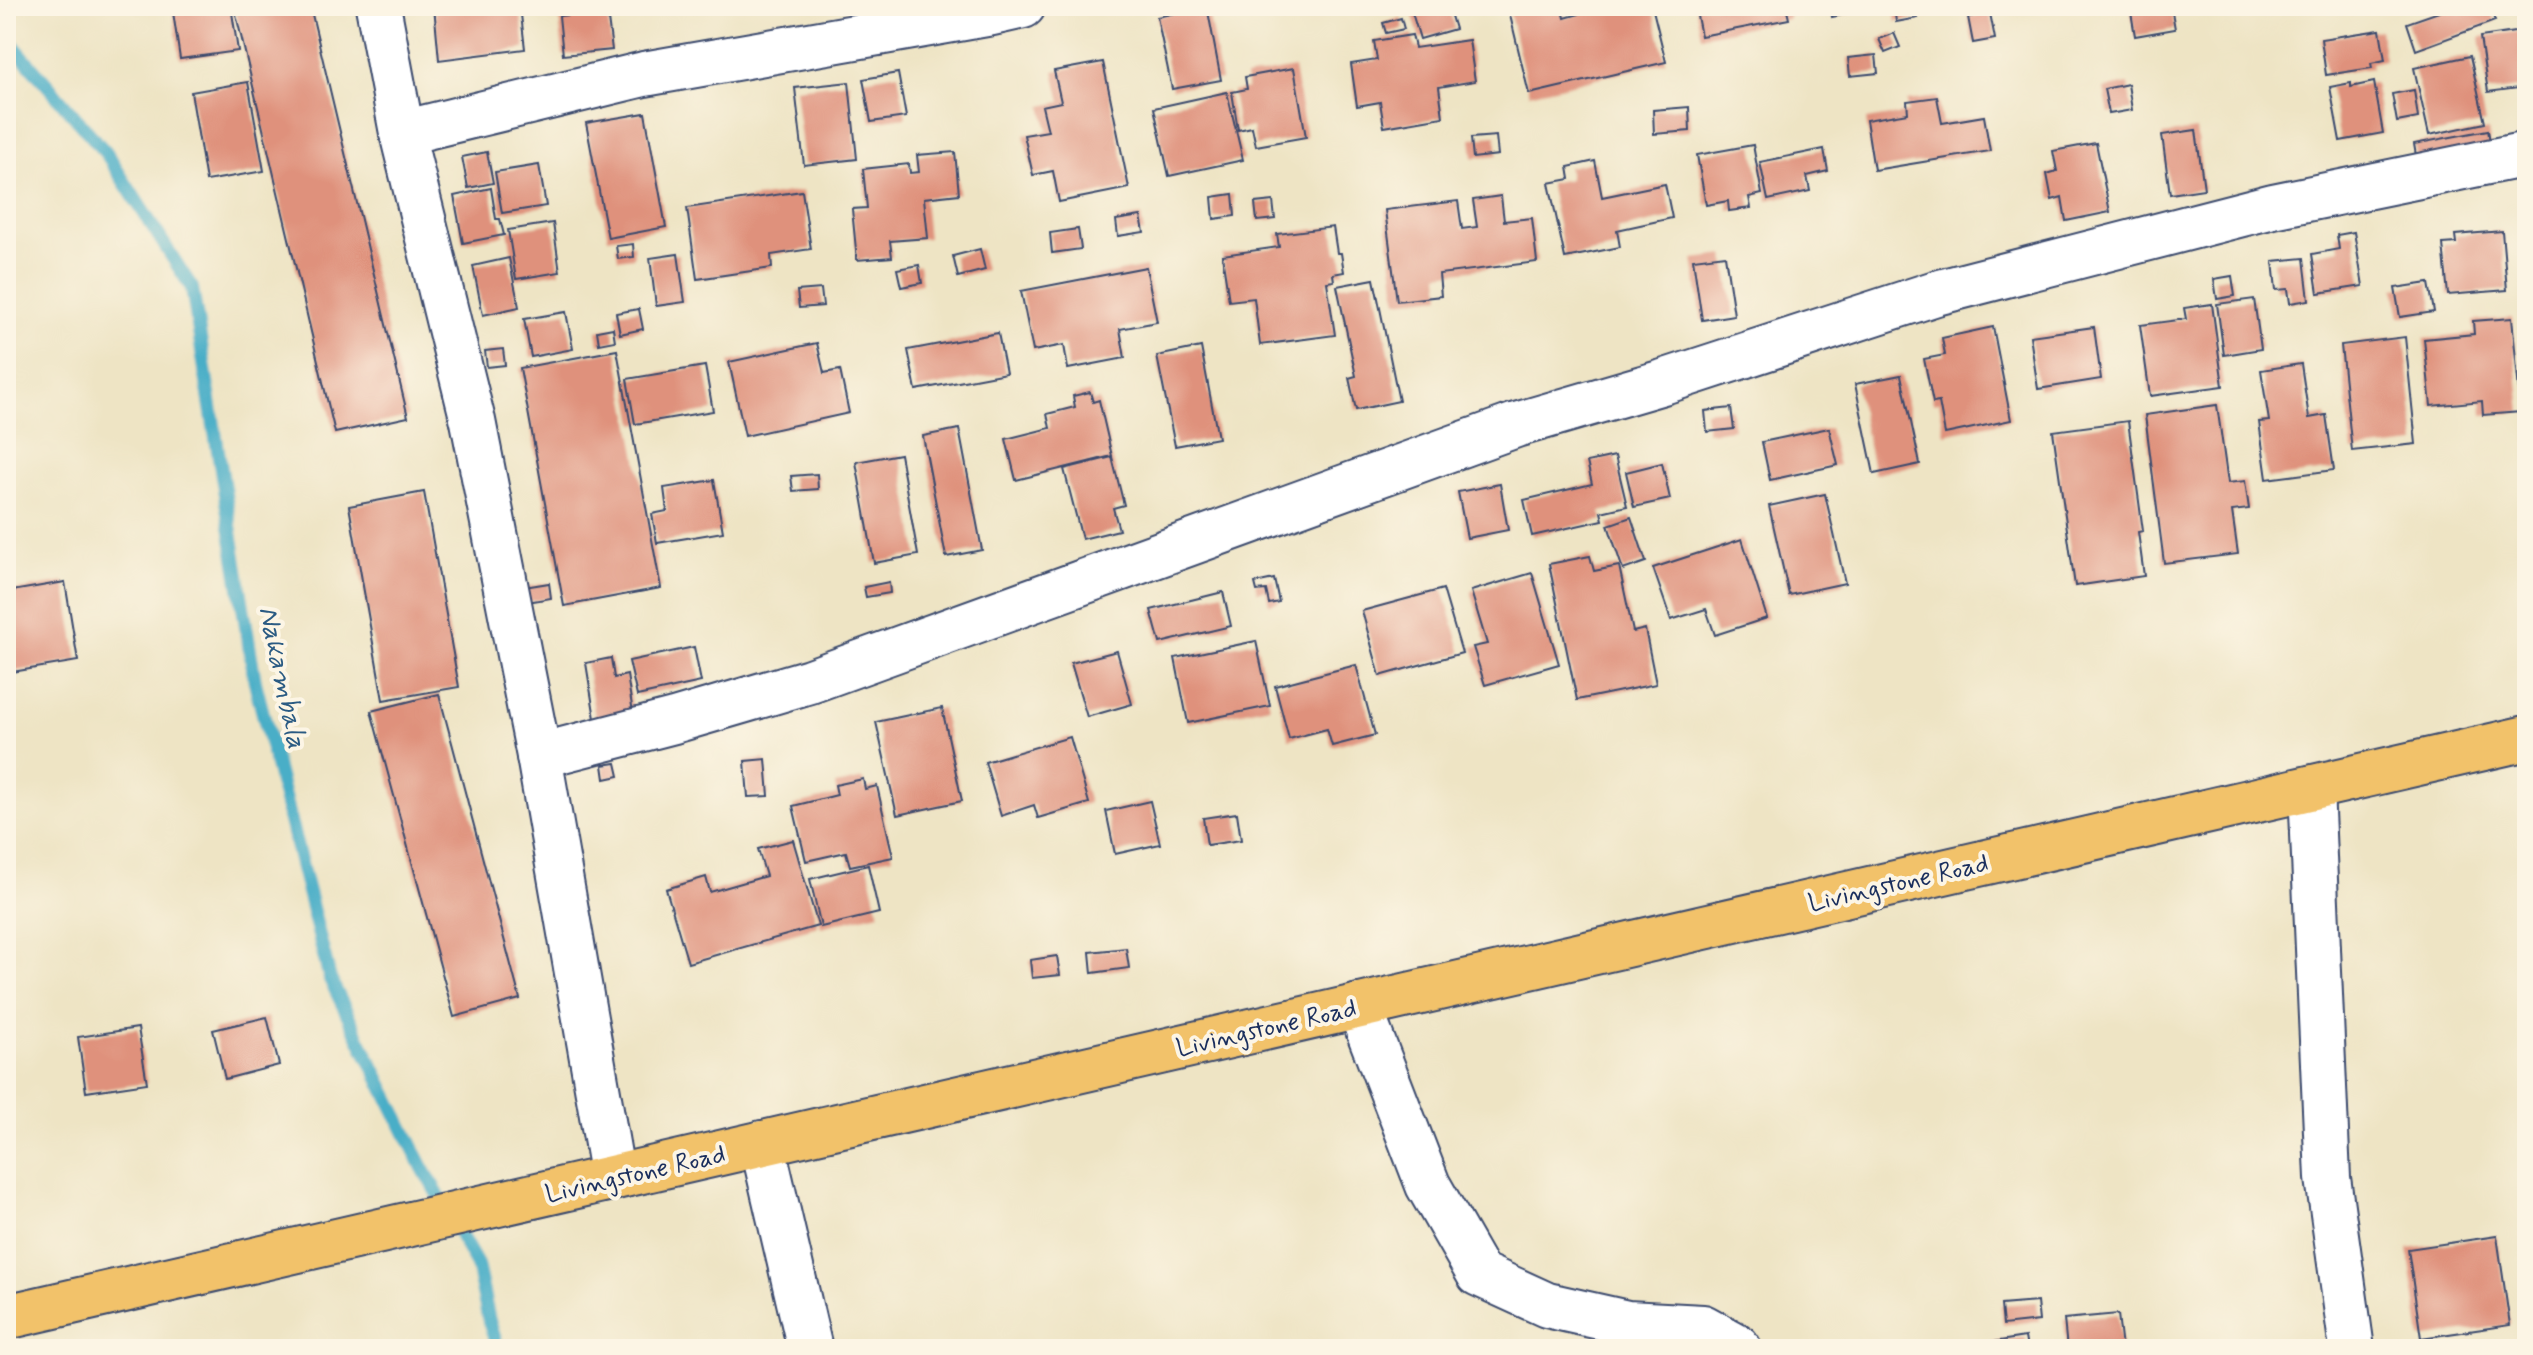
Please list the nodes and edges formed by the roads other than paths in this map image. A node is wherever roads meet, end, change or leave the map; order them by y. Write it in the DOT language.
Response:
graph roads {
  1 [pos="378,6"];
  2 [pos="1023,6"];
  3 [pos="402,133"];
  4 [pos="2527,154"];
  5 [pos="2527,738"];
  6 [pos="539,756"];
  7 [pos="2311,788"];
  8 [pos="1359,1006"];
  9 [pos="762,1143"];
  10 [pos="613,1178"];
  11 [pos="6,1317"];
  12 [pos="810,1349"];
  13 [pos="1739,1349"];
  14 [pos="2352,1349"];
  1 -- 3 [label="street"];
  2 -- 3 [label="street"];
  3 -- 6 [label="street"];
  4 -- 6 [label="street"];
  5 -- 7 [label="highway, Livingstone Road"];
  6 -- 10 [label="street"];
  7 -- 8 [label="highway, Livingstone Road"];
  7 -- 14 [label="street"];
  8 -- 9 [label="highway, Livingstone Road"];
  8 -- 13 [label="street"];
  9 -- 10 [label="highway, Livingstone Road"];
  9 -- 12 [label="street"];
  10 -- 11 [label="highway, Livingstone Road"];
}
